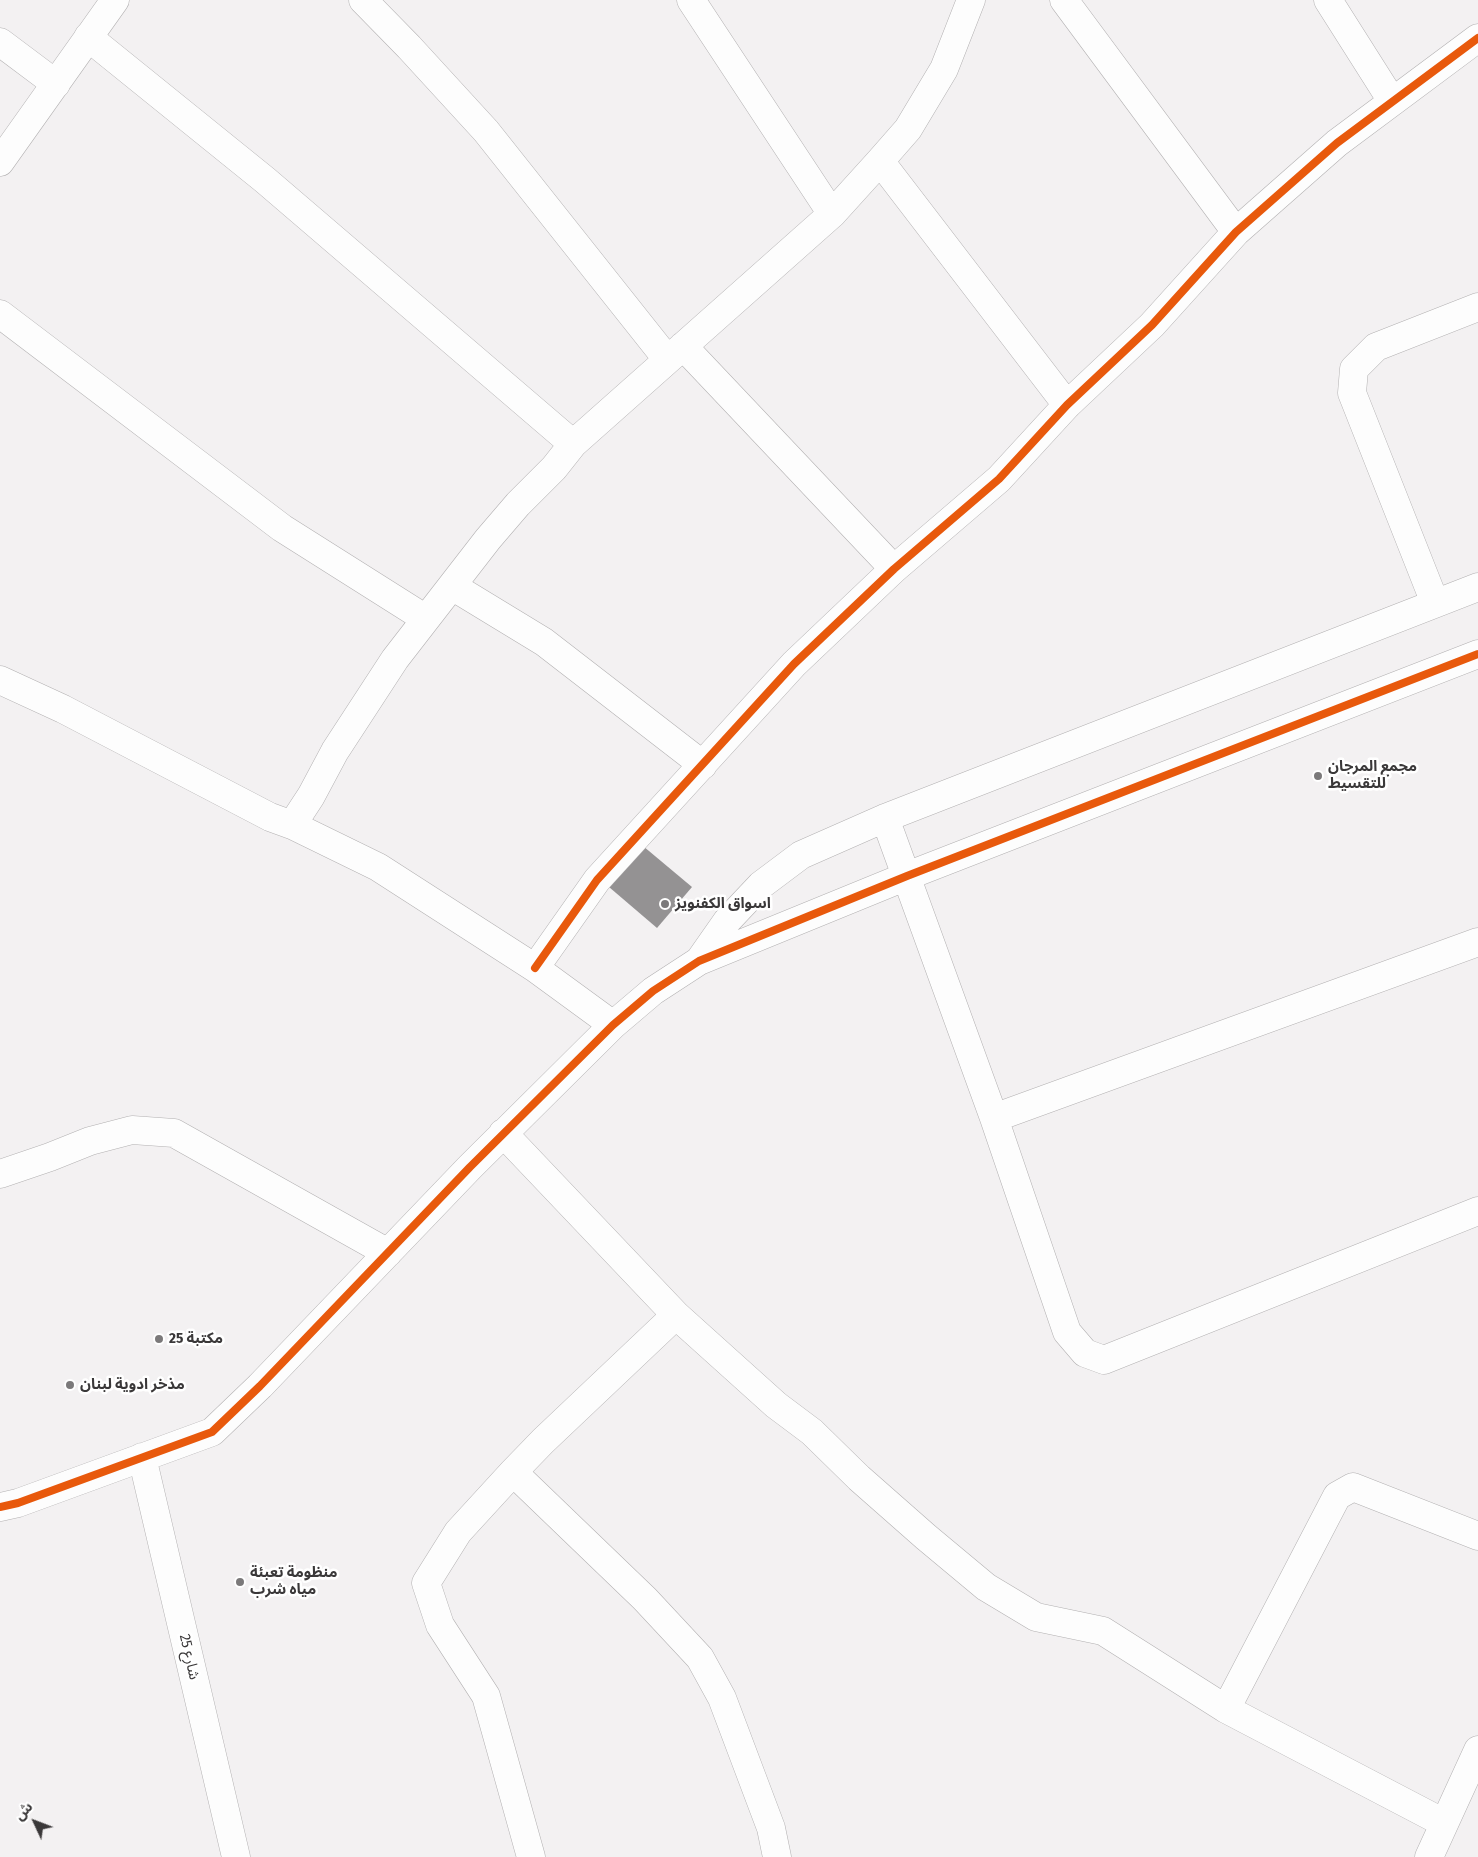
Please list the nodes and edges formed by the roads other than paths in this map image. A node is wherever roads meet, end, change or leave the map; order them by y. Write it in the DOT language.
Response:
graph roads {
  1 [pos="115,0"];
  2 [pos="363,0"];
  3 [pos="691,0"];
  4 [pos="971,0"];
  5 [pos="1064,0"];
  6 [pos="1328,0"];
  7 [pos="88,37"];
  8 [pos="1478,38"];
  9 [pos="0,42"];
  10 [pos="56,84"];
  11 [pos="1392,101"];
  12 [pos="880,161"];
  13 [pos="0,162"];
  14 [pos="832,214"];
  15 [pos="1236,232"];
  16 [pos="1478,307"];
  17 [pos="0,314"];
  18 [pos="675,352"];
  19 [pos="1067,405"];
  20 [pos="573,444"];
  21 [pos="894,569"];
  22 [pos="452,586"];
  23 [pos="1478,587"];
  24 [pos="1435,603"];
  25 [pos="426,619"];
  26 [pos="1478,654"];
  27 [pos="0,680"];
  28 [pos="703,765"];
  29 [pos="885,818"];
  30 [pos="292,825"];
  31 [pos="907,876"];
  32 [pos="1478,942"];
  33 [pos="699,961"];
  34 [pos="535,968"];
  35 [pos="613,1025"];
  36 [pos="994,1118"];
  37 [pos="503,1133"];
  38 [pos="0,1174"];
  39 [pos="1478,1211"];
  40 [pos="388,1253"];
  41 [pos="676,1314"];
  42 [pos="142,1457"];
  43 [pos="513,1472"];
  44 [pos="0,1508"];
  45 [pos="1478,1536"];
  46 [pos="1226,1709"];
  47 [pos="1478,1750"];
  48 [pos="1444,1823"];
  49 [pos="236,1857"];
  50 [pos="531,1857"];
  51 [pos="777,1857"];
  52 [pos="1429,1857"];
  1 -- 7 [label="street"];
  2 -- 18 [label="street"];
  3 -- 14 [label="street"];
  4 -- 12 [label="street"];
  5 -- 15 [label="street"];
  6 -- 11 [label="street"];
  7 -- 10 [label="street"];
  7 -- 20 [label="street"];
  8 -- 11 [label="street"];
  9 -- 10 [label="street"];
  10 -- 13 [label="street"];
  11 -- 15 [label="street"];
  12 -- 14 [label="street"];
  12 -- 19 [label="street"];
  14 -- 18 [label="street"];
  15 -- 19 [label="street"];
  16 -- 24 [label="street"];
  17 -- 25 [label="street"];
  18 -- 20 [label="street"];
  18 -- 21 [label="street"];
  19 -- 21 [label="street"];
  20 -- 22 [label="street"];
  21 -- 28 [label="street"];
  22 -- 25 [label="street"];
  22 -- 28 [label="street"];
  23 -- 24 [label="street"];
  24 -- 29 [label="street"];
  25 -- 30 [label="street"];
  26 -- 31 [label="street"];
  27 -- 30 [label="street"];
  28 -- 34 [label="street"];
  29 -- 31 [label="street"];
  29 -- 33 [label="street"];
  30 -- 34 [label="street"];
  31 -- 33 [label="street"];
  31 -- 36 [label="street"];
  32 -- 36 [label="street"];
  33 -- 35 [label="street"];
  34 -- 35 [label="street"];
  35 -- 37 [label="street"];
  36 -- 39 [label="street"];
  37 -- 40 [label="street"];
  37 -- 41 [label="street"];
  38 -- 40 [label="street"];
  40 -- 42 [label="street"];
  41 -- 43 [label="street"];
  41 -- 46 [label="street"];
  42 -- 44 [label="street"];
  42 -- 49 [label="street, شارع 25"];
  43 -- 50 [label="street"];
  43 -- 51 [label="street"];
  45 -- 46 [label="street"];
  46 -- 48 [label="street"];
  47 -- 48 [label="street"];
  48 -- 52 [label="street"];
}
